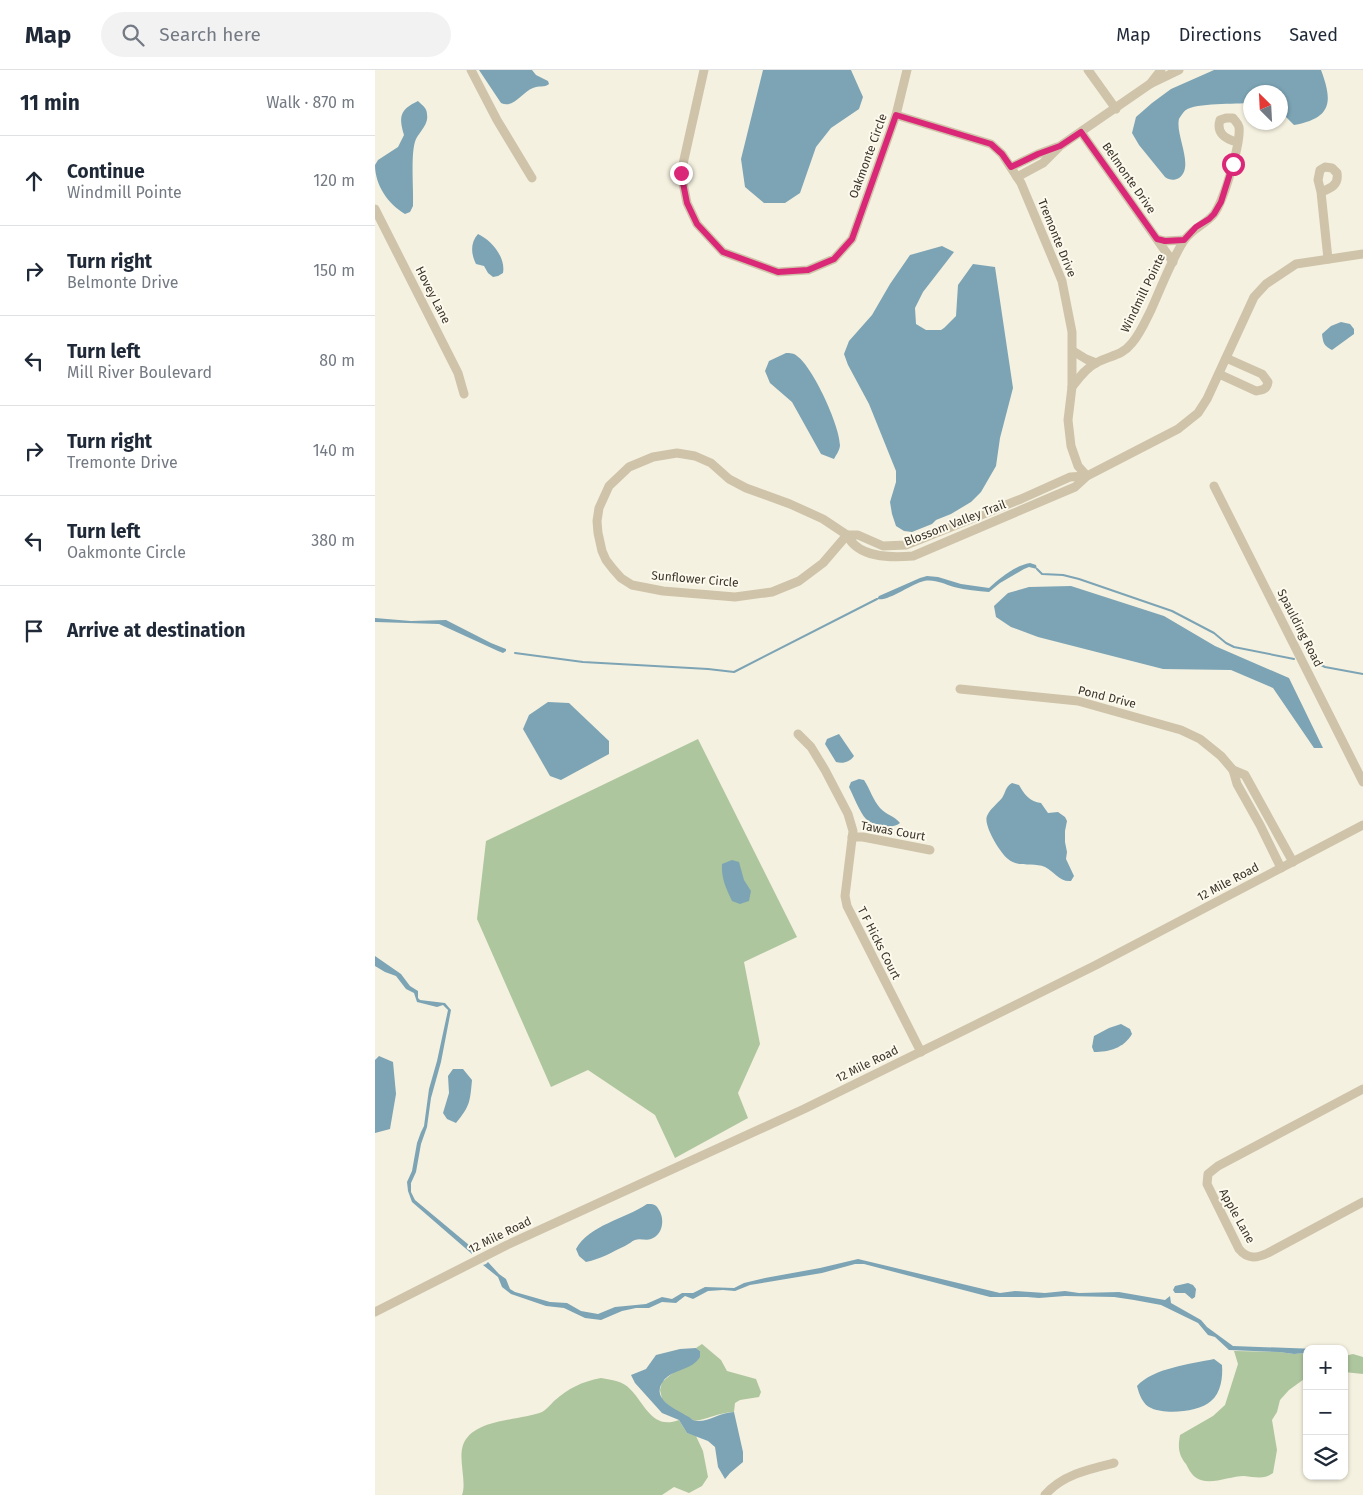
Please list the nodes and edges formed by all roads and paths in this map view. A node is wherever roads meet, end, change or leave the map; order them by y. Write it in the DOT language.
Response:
graph roads {
  1 [pos="471,70"];
  2 [pos="704,70"];
  3 [pos="907,70"];
  4 [pos="1088,70"];
  5 [pos="1161,70"];
  6 [pos="1179,70"];
  7 [pos="1150,84"];
  8 [pos="1116,108"];
  9 [pos="896,115"];
  10 [pos="1081,132"];
  11 [pos="1237,142"];
  12 [pos="1060,146"];
  13 [pos="1011,167"];
  14 [pos="1017,177"];
  15 [pos="532,178"];
  16 [pos="1321,192"];
  17 [pos="375,209"];
  18 [pos="1157,239"];
  19 [pos="1184,240"];
  20 [pos="1363,254"];
  21 [pos="1328,259"];
  22 [pos="1173,262"];
  23 [pos="1073,351"];
  24 [pos="1226,358"];
  25 [pos="1096,362"];
  26 [pos="1219,374"];
  27 [pos="1072,387"];
  28 [pos="464,394"];
  29 [pos="1087,476"];
  30 [pos="1214,486"];
  31 [pos="847,536"];
  32 [pos="960,689"];
  33 [pos="798,734"];
  34 [pos="1233,770"];
  35 [pos="1363,782"];
  36 [pos="1270,819"];
  37 [pos="1260,825"];
  38 [pos="1363,825"];
  39 [pos="851,837"];
  40 [pos="930,850"];
  41 [pos="1293,862"];
  42 [pos="1281,868"];
  43 [pos="921,1052"];
  44 [pos="1363,1089"];
  45 [pos="1363,1202"];
  46 [pos="375,1312"];
  47 [pos="1114,1464"];
  48 [pos="1045,1495"];
  1 -- 15 [label="street"];
  2 -- 9 [label="street, Oakmonte Circle"];
  3 -- 9 [label="street, Oakmonte Circle"];
  4 -- 8 [label="street"];
  5 -- 7 [label="street"];
  6 -- 7 [label="street"];
  7 -- 8 [label="street"];
  8 -- 10 [label="street"];
  9 -- 13 [label="street, Tremonte Drive"];
  10 -- 12 [label="street"];
  10 -- 18 [label="street, Belmonte Drive"];
  11 -- 19 [label="street, Windmill Pointe"];
  12 -- 13 [label="street"];
  12 -- 14 [label="street"];
  13 -- 14 [label="street, Tremonte Drive"];
  14 -- 23 [label="street, Tremonte Drive"];
  16 -- 21 [label="street"];
  17 -- 28 [label="street, Hovey Lane"];
  18 -- 19 [label="street"];
  18 -- 22 [label="street, Belmonte Drive"];
  19 -- 22 [label="street, Windmill Pointe"];
  20 -- 21 [label="street, Blossom Valley Trail"];
  21 -- 24 [label="street, Blossom Valley Trail"];
  22 -- 25 [label="street, Windmill Pointe"];
  23 -- 25 [label="street"];
  23 -- 27 [label="street, Tremonte Drive"];
  24 -- 26 [label="street, Blossom Valley Trail"];
  24 -- 26 [label="street"];
  25 -- 27 [label="street, Windmill Pointe"];
  26 -- 29 [label="street, Blossom Valley Trail"];
  27 -- 29 [label="street, Tremonte Drive"];
  29 -- 31 [label="street, Blossom Valley Trail"];
  30 -- 35 [label="street, Spaulding Road"];
  31 -- 31 [label="street, Sunflower Circle"];
  32 -- 34 [label="street, Pond Drive"];
  33 -- 39 [label="street, T F Hicks Court"];
  34 -- 36 [label="street, Pond Drive"];
  34 -- 37 [label="street, Pond Drive"];
  36 -- 37 [label="street"];
  36 -- 41 [label="street, Pond Drive"];
  37 -- 42 [label="street, Pond Drive"];
  38 -- 41 [label="street, 12 Mile Road"];
  39 -- 40 [label="street, Tawas Court"];
  39 -- 43 [label="street, T F Hicks Court"];
  41 -- 42 [label="street, 12 Mile Road"];
  42 -- 43 [label="street, 12 Mile Road"];
  43 -- 46 [label="street, 12 Mile Road"];
  44 -- 45 [label="street, Apple Lane"];
  47 -- 48 [label="street"];
}
